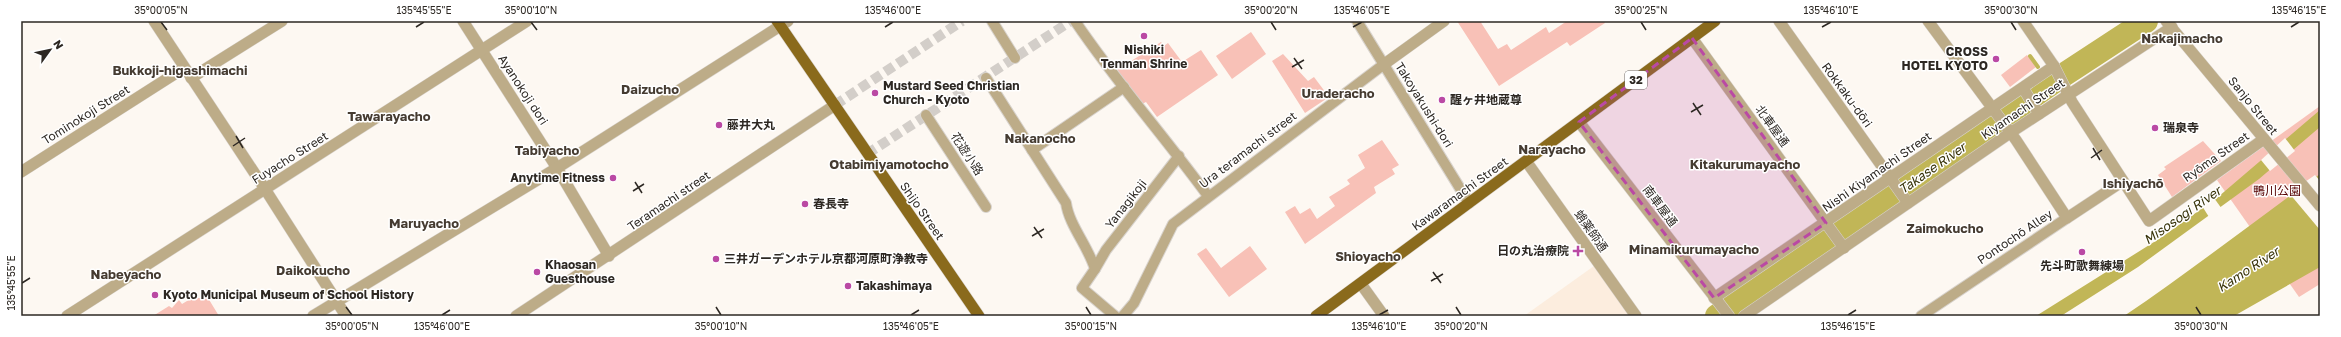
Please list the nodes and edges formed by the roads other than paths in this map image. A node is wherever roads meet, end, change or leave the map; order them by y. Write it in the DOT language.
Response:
graph roads {
  1 [pos="154,21"];
  2 [pos="282,21"];
  3 [pos="463,21"];
  4 [pos="527,21"];
  5 [pos="992,21"];
  6 [pos="1075,21"];
  7 [pos="1357,21"];
  8 [pos="1444,21"];
  9 [pos="1715,21"];
  10 [pos="1778,21"];
  11 [pos="1928,21"];
  12 [pos="2023,21"];
  13 [pos="782,23"];
  14 [pos="2172,23"];
  15 [pos="1692,38"];
  16 [pos="481,50"];
  17 [pos="1015,58"];
  18 [pos="1383,65"];
  19 [pos="184,68"];
  20 [pos="2055,69"];
  21 [pos="191,78"];
  22 [pos="986,78"];
  23 [pos="1124,87"];
  24 [pos="2024,90"];
  25 [pos="2066,90"];
  26 [pos="835,105"];
  27 [pos="2037,110"];
  28 [pos="1994,112"];
  29 [pos="926,115"];
  30 [pos="1579,122"];
  31 [pos="2007,129"];
  32 [pos="2267,143"];
  33 [pos="1032,150"];
  34 [pos="1179,156"];
  35 [pos="1526,161"];
  36 [pos="557,168"];
  37 [pos="21,172"];
  38 [pos="1893,181"];
  39 [pos="2123,181"];
  40 [pos="265,189"];
  41 [pos="1208,196"];
  42 [pos="1906,200"];
  43 [pos="1469,203"];
  44 [pos="2320,206"];
  45 [pos="986,207"];
  46 [pos="2067,218"];
  47 [pos="1828,226"];
  48 [pos="1841,244"];
  49 [pos="609,256"];
  50 [pos="1095,268"];
  51 [pos="1360,284"];
  52 [pos="1717,301"];
  53 [pos="337,302"];
  54 [pos="67,316"];
  55 [pos="313,316"];
  56 [pos="346,316"];
  57 [pos="516,316"];
  58 [pos="979,316"];
  59 [pos="1115,316"];
  60 [pos="1122,316"];
  61 [pos="1316,316"];
  62 [pos="1384,316"];
  63 [pos="1636,316"];
  64 [pos="1729,316"];
  65 [pos="1744,316"];
  66 [pos="1921,316"];
  1 -- 19 [label="street"];
  2 -- 21 [label="street"];
  3 -- 16 [label="street, Ayanokoji dori"];
  4 -- 16 [label="street, Fuyacho Street"];
  5 -- 17 [label="street"];
  6 -- 23 [label="street"];
  7 -- 18 [label="street, Takoyakushi-dori"];
  8 -- 18 [label="street, Ura teramachi street"];
  9 -- 15 [label="main road, Kawaramachi Street / 32"];
  10 -- 38 [label="street, Rokkaku-dōri"];
  11 -- 28 [label="street"];
  12 -- 20 [label="street, Ryōma Street"];
  13 -- 26 [label="main road, Shijo Street"];
  13 -- 36 [label="street"];
  14 -- 25 [label="street, Kiyamachi Street"];
  14 -- 32 [label="street, Sanjo Street"];
  15 -- 30 [label="main road, Kawaramachi Street / 32"];
  15 -- 47 [label="street, 北車屋通"];
  16 -- 36 [label="street, Ayanokoji dori"];
  16 -- 40 [label="street, Fuyacho Street"];
  18 -- 41 [label="street, Ura teramachi street"];
  18 -- 43 [label="street, Takoyakushi-dori"];
  19 -- 21 [label="street"];
  19 -- 37 [label="street, Tominokoji Street"];
  20 -- 24 [label="street, Nishi Kiyamachi Street"];
  20 -- 25 [label="street, Ryōma Street"];
  21 -- 40 [label="street"];
  22 -- 33 [label="street"];
  23 -- 33 [label="street"];
  23 -- 34 [label="street"];
  24 -- 27 [label="street"];
  24 -- 28 [label="street, Nishi Kiyamachi Street"];
  25 -- 27 [label="street, Kiyamachi Street"];
  25 -- 39 [label="street, Ryōma Street"];
  26 -- 49 [label="street, Teramachi street"];
  26 -- 58 [label="main road, Shijo Street"];
  27 -- 31 [label="street, Kiyamachi Street"];
  28 -- 31 [label="street"];
  28 -- 38 [label="street, Nishi Kiyamachi Street"];
  29 -- 45 [label="street, 花遊小路"];
  30 -- 35 [label="main road, Kawaramachi Street / 32"];
  30 -- 52 [label="street, 南車屋通"];
  31 -- 42 [label="street, Kiyamachi Street"];
  31 -- 46 [label="street"];
  32 -- 39 [label="street, Ryōma Street"];
  32 -- 44 [label="street, Sanjo Street"];
  33 -- 50 [label="street"];
  34 -- 41 [label="street"];
  34 -- 50 [label="street, Yanagikoji"];
  35 -- 43 [label="main road, Kawaramachi Street / 32"];
  35 -- 63 [label="street, 蛸薬師通"];
  36 -- 49 [label="street, Ayanokoji dori"];
  36 -- 53 [label="street"];
  38 -- 42 [label="street, Rokkaku-dōri"];
  38 -- 47 [label="street, Nishi Kiyamachi Street"];
  39 -- 46 [label="street, Pontochō Alley"];
  40 -- 53 [label="street"];
  40 -- 54 [label="street, Fuyacho Street"];
  41 -- 60 [label="street, Ura teramachi street"];
  42 -- 48 [label="street, Kiyamachi Street"];
  43 -- 51 [label="main road, Kawaramachi Street / 32"];
  46 -- 66 [label="street, Pontochō Alley"];
  47 -- 48 [label="street, 北車屋通"];
  47 -- 52 [label="street, Nishi Kiyamachi Street"];
  48 -- 65 [label="street, Kiyamachi Street"];
  49 -- 57 [label="street, Teramachi street"];
  50 -- 59 [label="street, Yanagikoji"];
  51 -- 61 [label="main road, Kawaramachi Street / 32"];
  51 -- 62 [label="street"];
  52 -- 64 [label="street, 南車屋通"];
  53 -- 55 [label="street"];
  53 -- 56 [label="street"];
}
